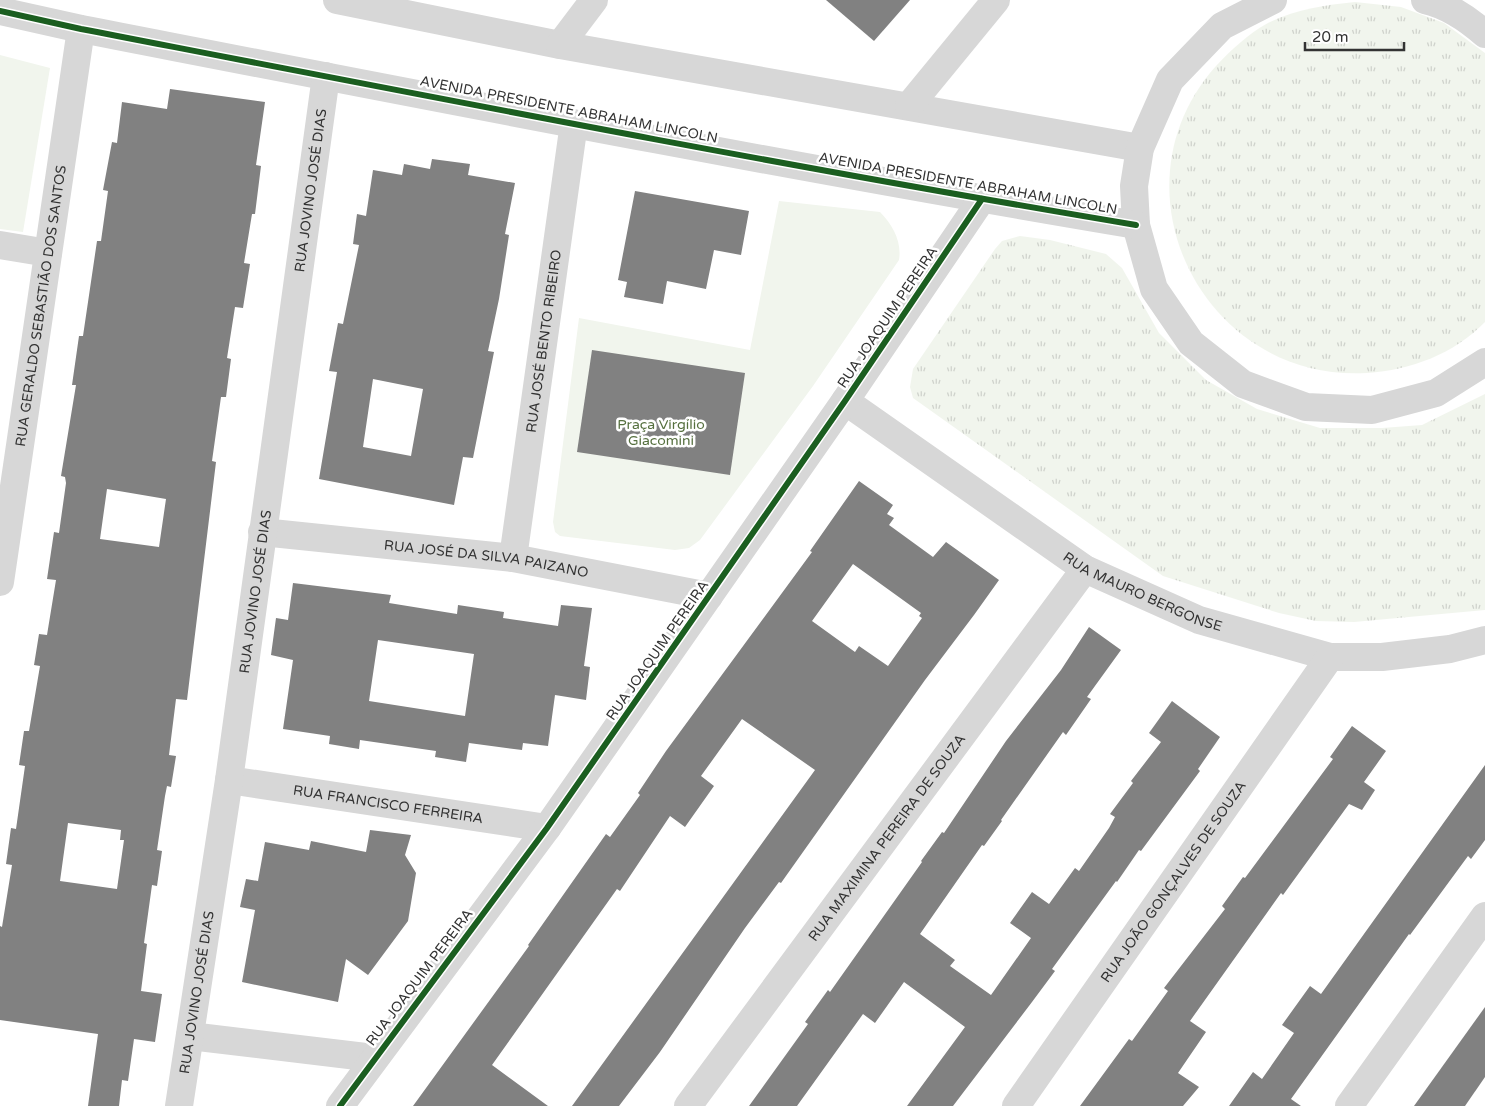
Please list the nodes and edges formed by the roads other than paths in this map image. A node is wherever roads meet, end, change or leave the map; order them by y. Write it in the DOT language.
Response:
graph roads {
  1 [pos="337,0"];
  2 [pos="594,0"];
  3 [pos="996,0"];
  4 [pos="1274,0"];
  5 [pos="1434,1"];
  6 [pos="0,11"];
  7 [pos="81,30"];
  8 [pos="1485,34"];
  9 [pos="560,45"];
  10 [pos="326,76"];
  11 [pos="910,106"];
  12 [pos="574,123"];
  13 [pos="1140,148"];
  14 [pos="982,199"];
  15 [pos="1136,225"];
  16 [pos="0,245"];
  17 [pos="48,253"];
  18 [pos="1485,362"];
  19 [pos="845,401"];
  20 [pos="262,532"];
  21 [pos="513,558"];
  22 [pos="1085,569"];
  23 [pos="0,582"];
  24 [pos="709,596"];
  25 [pos="1485,640"];
  26 [pos="1330,657"];
  27 [pos="229,780"];
  28 [pos="547,828"];
  29 [pos="1485,916"];
  30 [pos="190,1036"];
  31 [pos="374,1058"];
  32 [pos="179,1106"];
  33 [pos="340,1106"];
  34 [pos="688,1106"];
  35 [pos="1016,1106"];
  36 [pos="1349,1106"];
  1 -- 9 [label="street"];
  2 -- 9 [label="street"];
  3 -- 11 [label="street"];
  4 -- 13 [label="street"];
  5 -- 8 [label="street"];
  6 -- 7 [label="street, AVENIDA PRESIDENTE ABRAHAM LINCOLN"];
  7 -- 10 [label="street, AVENIDA PRESIDENTE ABRAHAM LINCOLN"];
  7 -- 17 [label="street, RUA GERALDO SEBASTIÃO DOS SANTOS"];
  9 -- 11 [label="street"];
  10 -- 12 [label="street, AVENIDA PRESIDENTE ABRAHAM LINCOLN"];
  10 -- 20 [label="street, RUA JOVINO JOSÉ DIAS"];
  11 -- 13 [label="street"];
  12 -- 14 [label="street, AVENIDA PRESIDENTE ABRAHAM LINCOLN"];
  12 -- 21 [label="street, RUA JOSÉ BENTO RIBEIRO"];
  13 -- 15 [label="street"];
  14 -- 15 [label="street, AVENIDA PRESIDENTE ABRAHAM LINCOLN"];
  14 -- 19 [label="street, RUA JOAQUIM PEREIRA"];
  15 -- 18 [label="street"];
  16 -- 17 [label="street"];
  17 -- 23 [label="street, RUA GERALDO SEBASTIÃO DOS SANTOS"];
  19 -- 22 [label="street, RUA MAURO BERGONSE"];
  19 -- 24 [label="street, RUA JOAQUIM PEREIRA"];
  20 -- 21 [label="street, RUA JOSÉ DA SILVA PAIZANO"];
  20 -- 27 [label="street, RUA JOVINO JOSÉ DIAS"];
  21 -- 24 [label="street, RUA JOSÉ DA SILVA PAIZANO"];
  22 -- 26 [label="street, RUA MAURO BERGONSE"];
  22 -- 34 [label="street, RUA MAXIMINA PEREIRA DE SOUZA"];
  24 -- 28 [label="street, RUA JOAQUIM PEREIRA"];
  25 -- 26 [label="street, RUA MAURO BERGONSE"];
  26 -- 35 [label="street, RUA JOÃO GONÇALVES DE SOUZA"];
  27 -- 28 [label="street, RUA FRANCISCO FERREIRA"];
  27 -- 30 [label="street, RUA JOVINO JOSÉ DIAS"];
  28 -- 31 [label="street, RUA JOAQUIM PEREIRA"];
  29 -- 36 [label="street"];
  30 -- 31 [label="street"];
  30 -- 32 [label="street, RUA JOVINO JOSÉ DIAS"];
  31 -- 33 [label="street, RUA JOAQUIM PEREIRA"];
}
